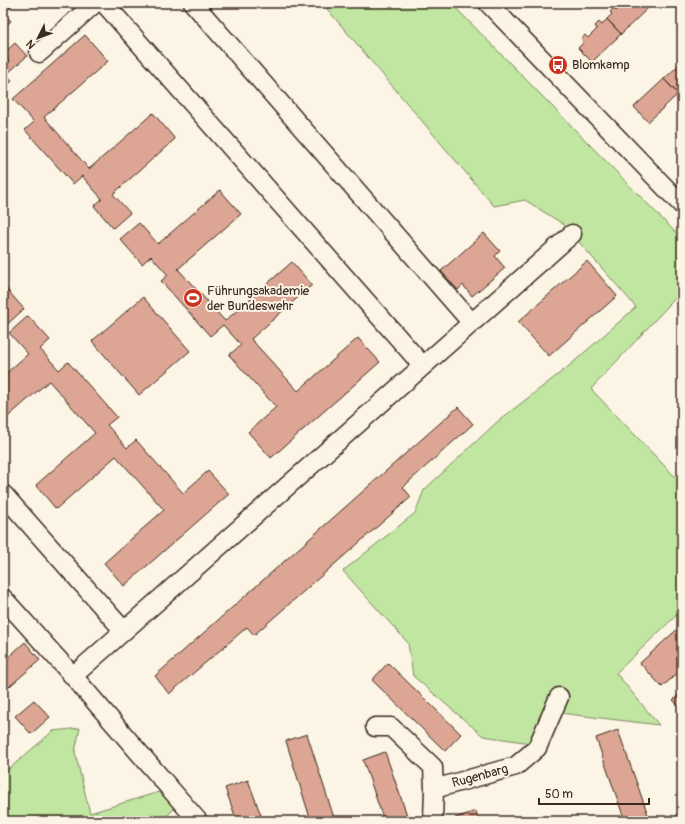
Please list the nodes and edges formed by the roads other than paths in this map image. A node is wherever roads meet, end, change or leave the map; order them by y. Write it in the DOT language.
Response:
graph roads {
  1 [pos="95,3"];
  2 [pos="104,3"];
  3 [pos="193,3"];
  4 [pos="488,3"];
  5 [pos="39,53"];
  6 [pos="682,205"];
  7 [pos="572,234"];
  8 [pos="472,323"];
  9 [pos="423,366"];
  10 [pos="3,494"];
  11 [pos="3,598"];
  12 [pos="124,632"];
  13 [pos="73,676"];
  14 [pos="559,697"];
  15 [pos="375,727"];
  16 [pos="434,789"];
  17 [pos="198,821"];
  18 [pos="433,821"];
  1 -- 5 [label="street"];
  2 -- 9 [label="street"];
  3 -- 8 [label="street"];
  4 -- 6 [label="street"];
  7 -- 8 [label="street"];
  8 -- 9 [label="street"];
  9 -- 12 [label="street"];
  10 -- 12 [label="street"];
  11 -- 13 [label="street"];
  12 -- 13 [label="street"];
  13 -- 17 [label="street"];
  14 -- 16 [label="street, Rugenbarg"];
  15 -- 16 [label="street, Rugenbarg"];
  16 -- 18 [label="street, Rugenbarg"];
}
